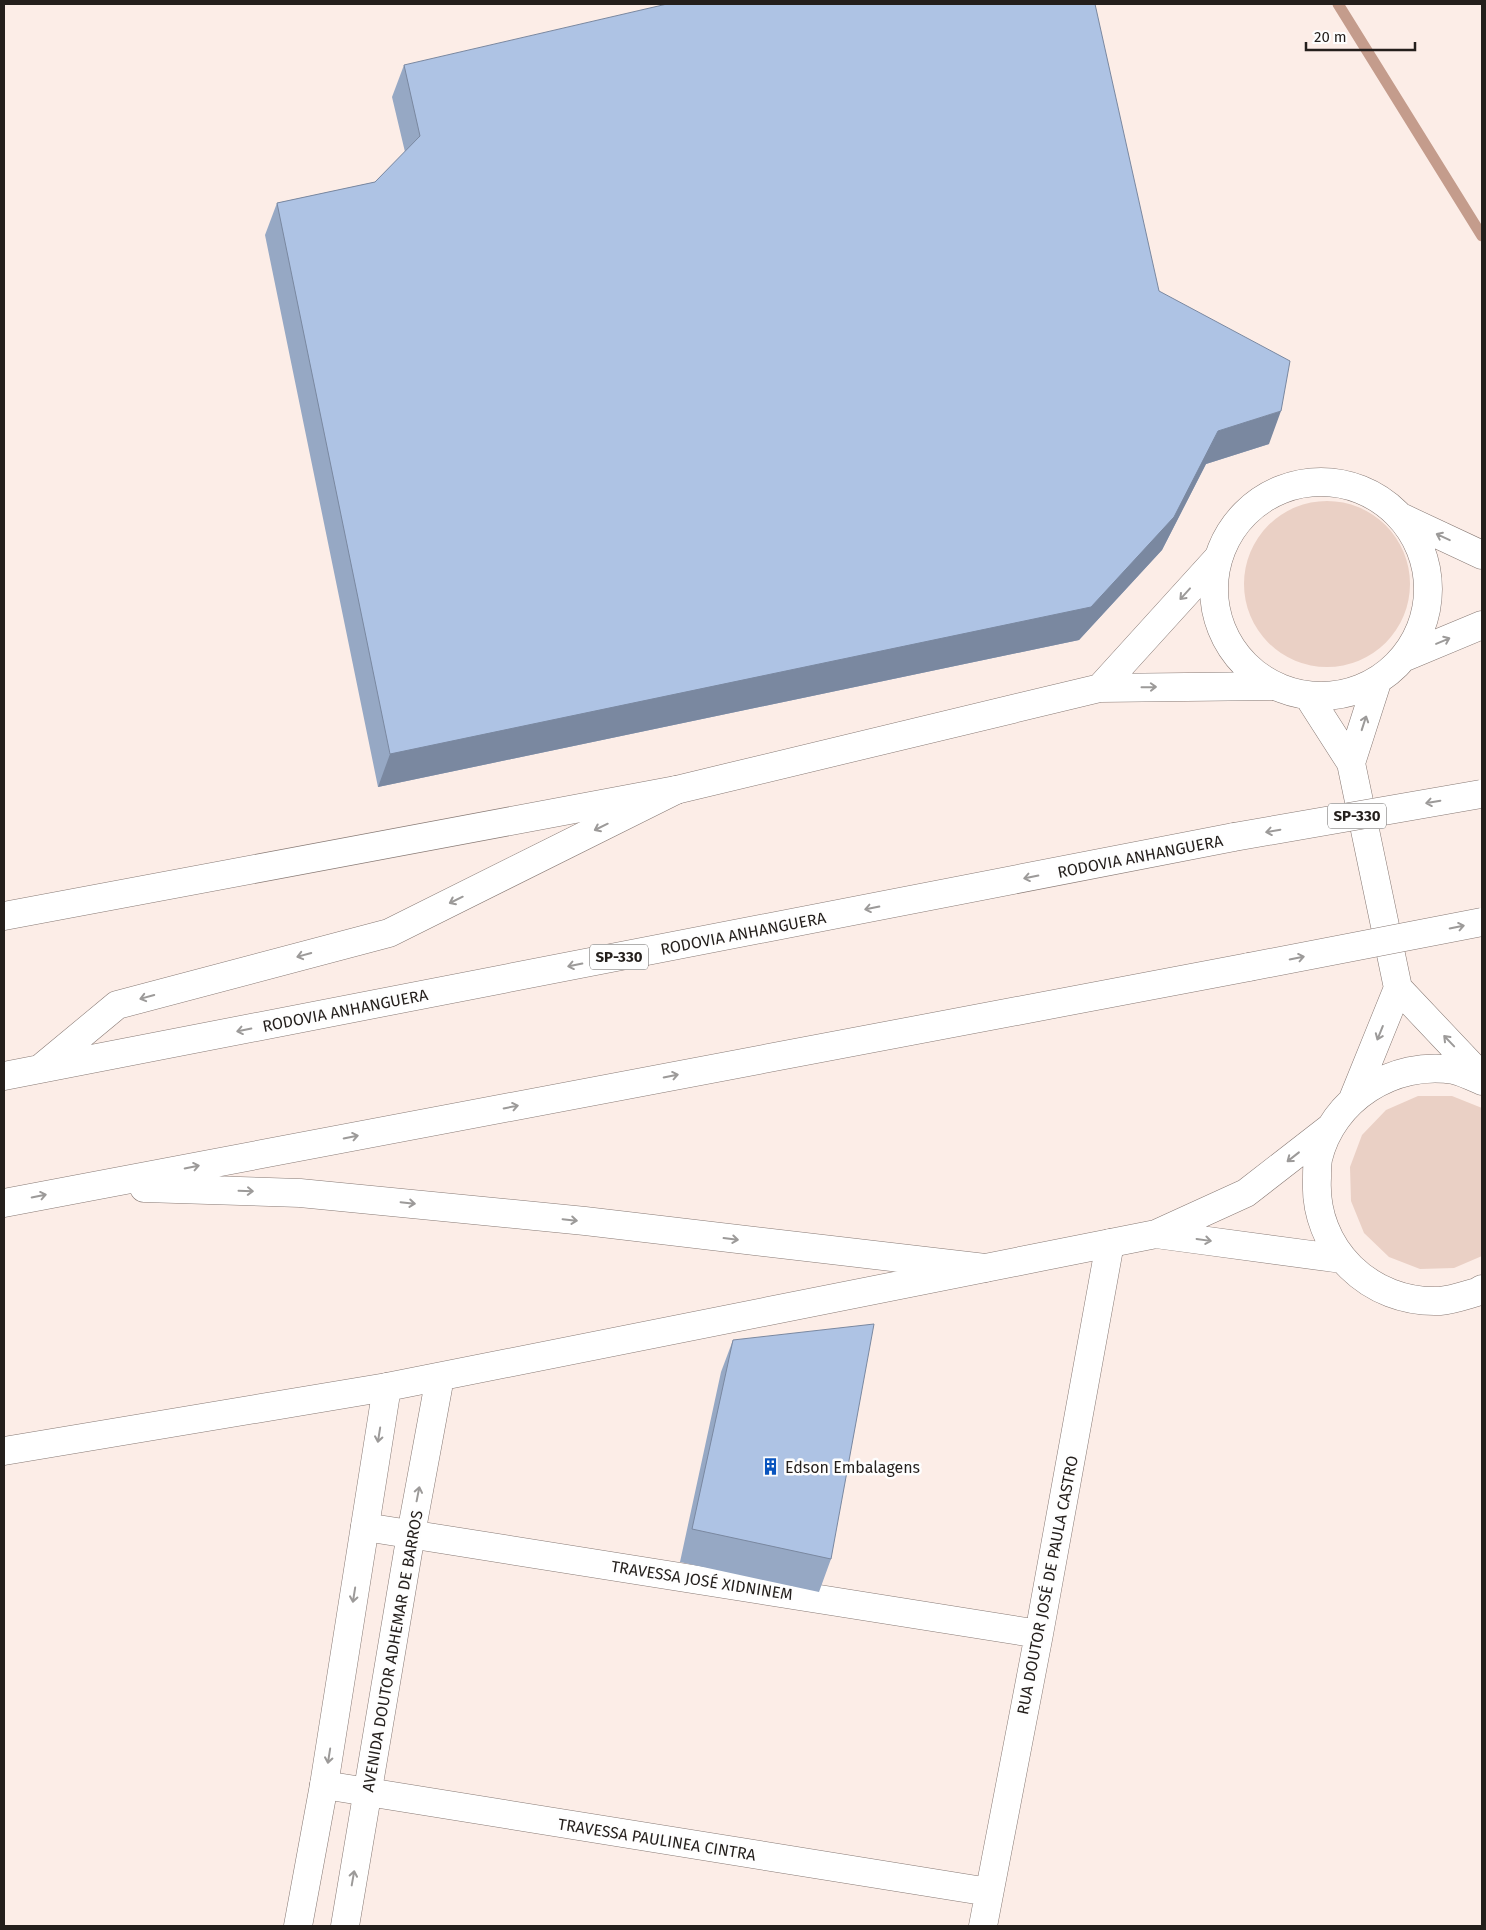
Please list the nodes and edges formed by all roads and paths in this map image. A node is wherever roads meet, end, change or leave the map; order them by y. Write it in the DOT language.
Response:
graph roads {
  1 [pos="1403,518"];
  2 [pos="1482,555"];
  3 [pos="1218,558"];
  4 [pos="1482,625"];
  5 [pos="1405,657"];
  6 [pos="1377,682"];
  7 [pos="1272,686"];
  8 [pos="1100,688"];
  9 [pos="1308,696"];
  10 [pos="1351,764"];
  11 [pos="676,790"];
  12 [pos="1481,793"];
  13 [pos="4,916"];
  14 [pos="1482,922"];
  15 [pos="1398,988"];
  16 [pos="40,1069"];
  17 [pos="4,1076"];
  18 [pos="1482,1076"];
  19 [pos="1482,1081"];
  20 [pos="1354,1099"];
  21 [pos="1331,1127"];
  22 [pos="75,1189"];
  23 [pos="4,1203"];
  24 [pos="1156,1234"];
  25 [pos="1110,1243"];
  26 [pos="1342,1259"];
  27 [pos="986,1268"];
  28 [pos="1482,1289"];
  29 [pos="440,1377"];
  30 [pos="387,1387"];
  31 [pos="4,1452"];
  32 [pos="365,1528"];
  33 [pos="411,1534"];
  34 [pos="1039,1634"];
  35 [pos="324,1785"];
  36 [pos="368,1792"];
  37 [pos="989,1892"];
  38 [pos="298,1926"];
  39 [pos="345,1926"];
  40 [pos="982,1926"];
  2 -- 1 [label="main road, one-way"];
  1 -- 3 [label="main road"];
  1 -- 5 [label="main road"];
  3 -- 7 [label="main road"];
  3 -- 8 [label="main road, one-way"];
  5 -- 4 [label="main road, one-way"];
  5 -- 6 [label="main road"];
  6 -- 9 [label="main road"];
  10 -- 6 [label="main road, one-way"];
  8 -- 7 [label="main road, one-way"];
  7 -- 9 [label="main road"];
  8 -- 11 [label="main road"];
  9 -- 10 [label="main road"];
  10 -- 15 [label="main road"];
  11 -- 13 [label="main road"];
  11 -- 16 [label="main road, one-way"];
  12 -- 16 [label="main road, RODOVIA ANHANGUERA / SP-330, one-way, bridge"];
  22 -- 14 [label="main road, one-way, bridge"];
  18 -- 15 [label="main road, one-way"];
  15 -- 20 [label="main road, one-way"];
  16 -- 17 [label="main road, RODOVIA ANHANGUERA / SP-330"];
  19 -- 20 [label="main road"];
  20 -- 21 [label="main road"];
  21 -- 24 [label="main road, one-way"];
  21 -- 26 [label="main road"];
  23 -- 22 [label="main road, one-way"];
  22 -- 27 [label="main road, one-way"];
  24 -- 25 [label="main road"];
  24 -- 26 [label="main road, one-way"];
  25 -- 27 [label="main road"];
  25 -- 34 [label="main road, RUA DOUTOR JOSÉ DE PAULA CASTRO"];
  26 -- 28 [label="main road"];
  27 -- 29 [label="main road"];
  29 -- 30 [label="main road"];
  33 -- 29 [label="main road, AVENIDA DOUTOR ADHEMAR DE BARROS, one-way"];
  30 -- 31 [label="main road"];
  30 -- 32 [label="main road, one-way"];
  32 -- 33 [label="main road, TRAVESSA JOSÉ XIDNINEM"];
  32 -- 35 [label="main road, one-way"];
  33 -- 34 [label="main road, TRAVESSA JOSÉ XIDNINEM"];
  33 -- 36 [label="main road, AVENIDA DOUTOR ADHEMAR DE BARROS"];
  34 -- 37 [label="main road, RUA DOUTOR JOSÉ DE PAULA CASTRO"];
  35 -- 36 [label="main road, TRAVESSA PAULINEA CINTRA"];
  35 -- 38 [label="main road"];
  36 -- 37 [label="main road, TRAVESSA PAULINEA CINTRA"];
  39 -- 36 [label="main road, AVENIDA DOUTOR ADHEMAR DE BARROS, one-way"];
  37 -- 40 [label="main road, RUA DOUTOR JOSÉ DE PAULA CASTRO"];
}
